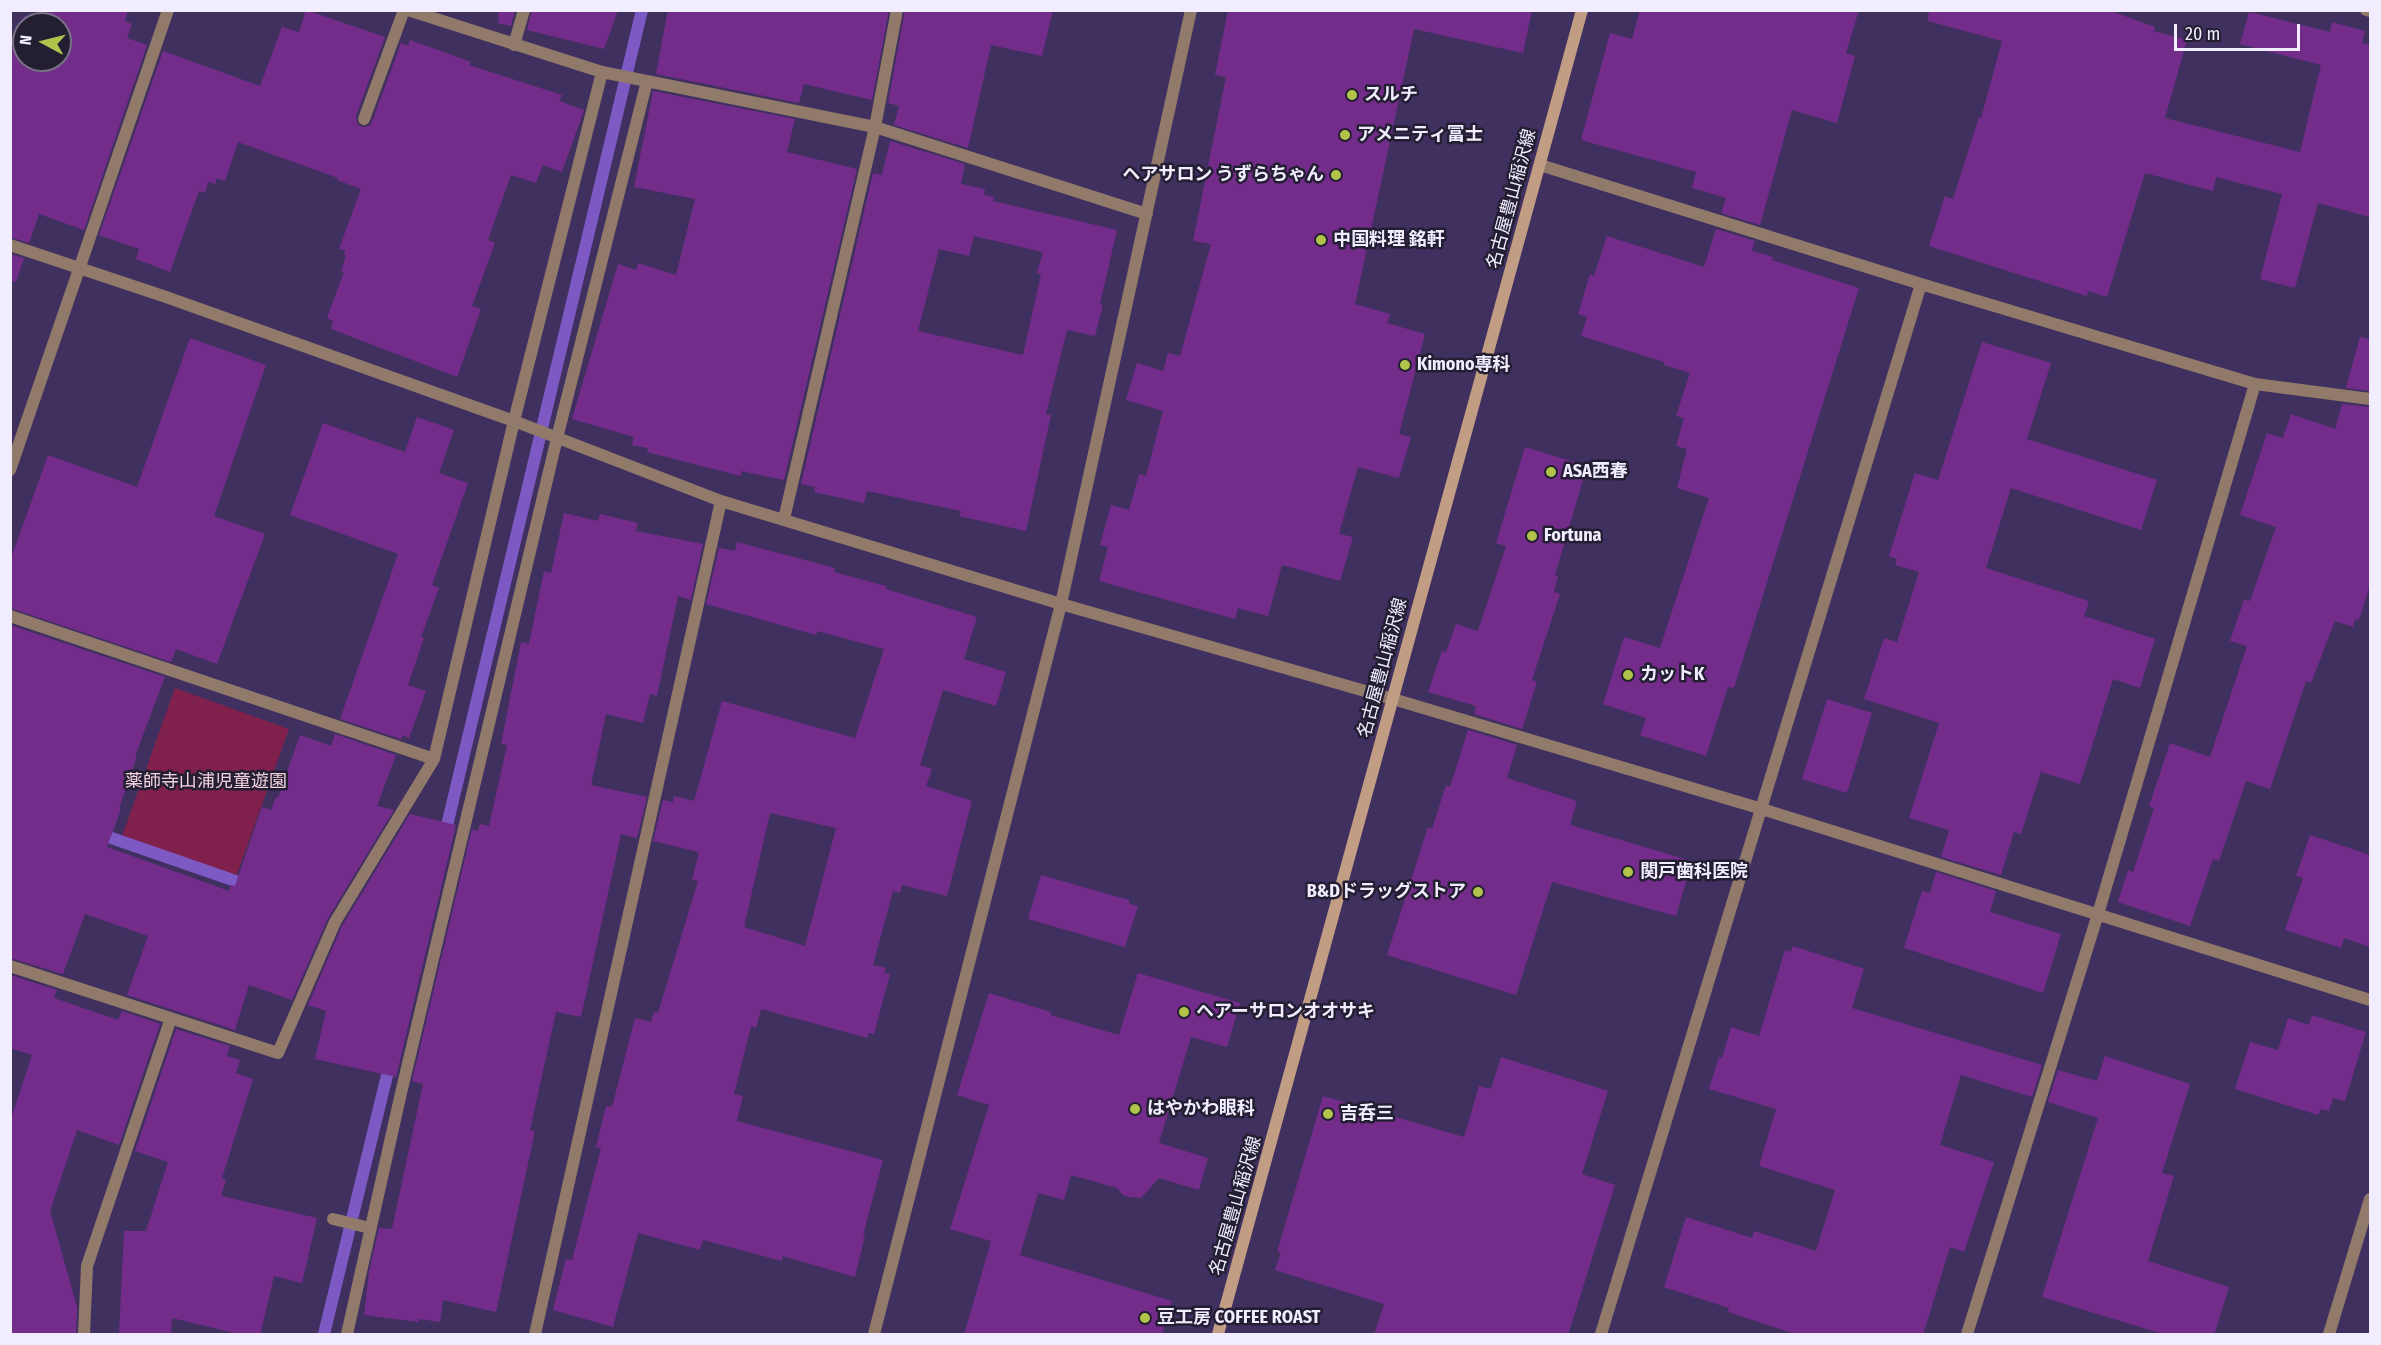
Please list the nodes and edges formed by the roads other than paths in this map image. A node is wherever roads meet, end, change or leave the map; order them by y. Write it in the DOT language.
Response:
graph roads {
  1 [pos="168,10"];
  2 [pos="406,10"];
  3 [pos="524,10"];
  4 [pos="897,10"];
  5 [pos="1191,10"];
  6 [pos="1582,10"];
  7 [pos="514,45"];
  8 [pos="602,72"];
  9 [pos="647,81"];
  10 [pos="364,119"];
  11 [pos="875,128"];
  12 [pos="1540,165"];
  13 [pos="1147,214"];
  14 [pos="10,245"];
  15 [pos="80,268"];
  16 [pos="1921,284"];
  17 [pos="2255,384"];
  18 [pos="2370,399"];
  19 [pos="514,421"];
  20 [pos="557,438"];
  21 [pos="10,470"];
  22 [pos="721,501"];
  23 [pos="784,519"];
  24 [pos="1061,604"];
  25 [pos="10,616"];
  26 [pos="1393,699"];
  27 [pos="435,759"];
  28 [pos="1762,809"];
  29 [pos="2098,914"];
  30 [pos="10,966"];
  31 [pos="2370,1000"];
  32 [pos="171,1018"];
  33 [pos="2370,1199"];
  34 [pos="333,1219"];
  35 [pos="370,1228"];
  36 [pos="84,1335"];
  37 [pos="347,1335"];
  38 [pos="534,1335"];
  39 [pos="874,1335"];
  40 [pos="1218,1335"];
  41 [pos="1601,1335"];
  42 [pos="1967,1335"];
  43 [pos="2329,1335"];
  1 -- 15 [label="street"];
  2 -- 7 [label="street"];
  2 -- 10 [label="street"];
  3 -- 7 [label="street"];
  4 -- 11 [label="street"];
  5 -- 13 [label="street"];
  6 -- 12 [label="main road, 名古屋豊山稲沢線"];
  7 -- 8 [label="street"];
  8 -- 9 [label="street"];
  8 -- 19 [label="street"];
  9 -- 11 [label="street"];
  9 -- 20 [label="street"];
  11 -- 13 [label="street"];
  11 -- 23 [label="street"];
  12 -- 16 [label="street"];
  12 -- 26 [label="main road, 名古屋豊山稲沢線"];
  13 -- 24 [label="street"];
  14 -- 15 [label="street"];
  15 -- 19 [label="street"];
  15 -- 21 [label="street"];
  16 -- 17 [label="street"];
  16 -- 28 [label="street"];
  17 -- 18 [label="street"];
  17 -- 29 [label="street"];
  19 -- 20 [label="street"];
  19 -- 27 [label="street"];
  20 -- 22 [label="street"];
  20 -- 35 [label="street"];
  22 -- 23 [label="street"];
  22 -- 38 [label="street"];
  23 -- 24 [label="street"];
  24 -- 26 [label="street"];
  24 -- 39 [label="street"];
  25 -- 27 [label="street"];
  26 -- 28 [label="street"];
  26 -- 40 [label="main road, 名古屋豊山稲沢線"];
  27 -- 32 [label="street"];
  28 -- 29 [label="street"];
  28 -- 41 [label="street"];
  29 -- 31 [label="street"];
  29 -- 42 [label="street"];
  30 -- 32 [label="street"];
  32 -- 36 [label="street"];
  33 -- 43 [label="street"];
  34 -- 35 [label="street"];
  35 -- 37 [label="street"];
}
